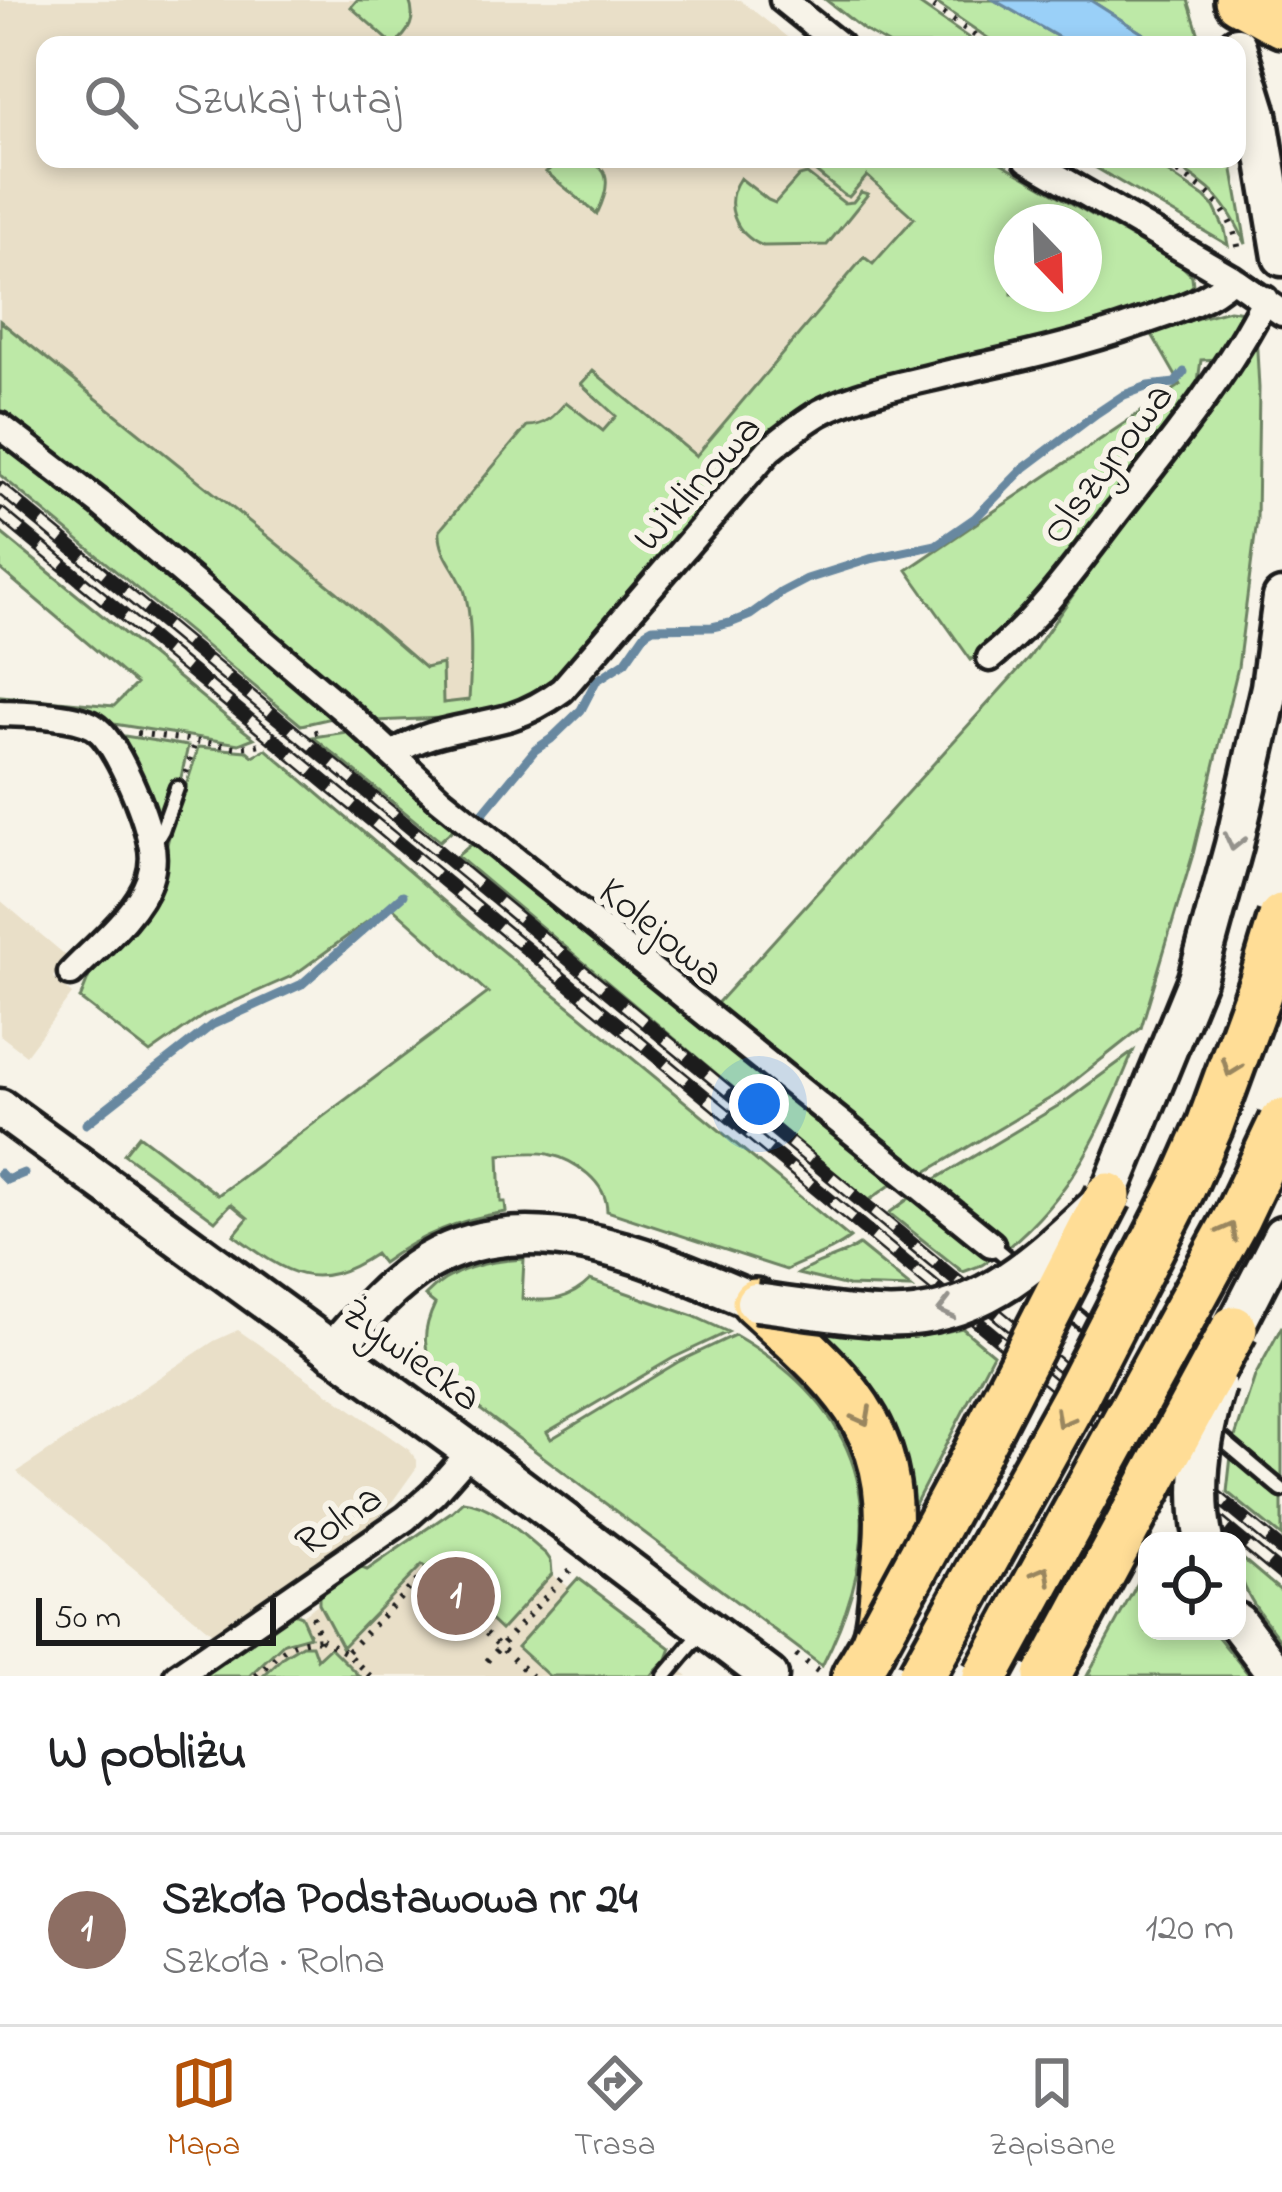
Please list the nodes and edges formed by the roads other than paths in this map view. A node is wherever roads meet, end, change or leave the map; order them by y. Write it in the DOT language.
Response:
graph roads {
  1 [pos="783,0"];
  2 [pos="1222,0"];
  3 [pos="1238,0"];
  4 [pos="1282,23"];
  5 [pos="828,36"];
  6 [pos="1234,36"];
  7 [pos="1246,75"];
  8 [pos="1045,168"];
  9 [pos="1282,257"];
  10 [pos="1236,269"];
  11 [pos="1274,306"];
  12 [pos="0,426"];
  13 [pos="1282,598"];
  14 [pos="990,658"];
  15 [pos="0,713"];
  16 [pos="393,754"];
  17 [pos="177,788"];
  18 [pos="153,847"];
  19 [pos="1282,917"];
  20 [pos="71,973"];
  21 [pos="6,1121"];
  22 [pos="1282,1122"];
  23 [pos="1108,1196"];
  24 [pos="1282,1235"];
  25 [pos="991,1244"];
  26 [pos="755,1301"];
  27 [pos="1234,1329"];
  28 [pos="333,1351"];
  29 [pos="1118,1352"];
  30 [pos="1136,1367"];
  31 [pos="1155,1382"];
  32 [pos="1173,1398"];
  33 [pos="471,1451"];
  34 [pos="1282,1490"];
  35 [pos="1203,1532"];
  36 [pos="705,1628"];
  37 [pos="1246,1634"];
  38 [pos="866,1657"];
  39 [pos="177,1676"];
  40 [pos="665,1676"];
  41 [pos="769,1676"];
  42 [pos="921,1676"];
  43 [pos="986,1676"];
  44 [pos="1047,1676"];
  45 [pos="1278,1676"];
  1 -- 5 [label="street"];
  2 -- 6 [label="main road"];
  3 -- 4 [label="highway"];
  7 -- 9 [label="main road"];
  8 -- 10 [label="street"];
  10 -- 11 [label="street"];
  10 -- 16 [label="street, Wiklinowa"];
  11 -- 14 [label="street, Olszynowa"];
  12 -- 16 [label="street, Kolejowa"];
  13 -- 23 [label="main road, one-way"];
  15 -- 18 [label="street"];
  16 -- 25 [label="street, Kolejowa"];
  17 -- 18 [label="lane"];
  18 -- 20 [label="street"];
  19 -- 42 [label="highway, one-way, bridge"];
  21 -- 28 [label="main road, Żywiecka"];
  43 -- 22 [label="highway, one-way, bridge"];
  23 -- 26 [label="main road, one-way, bridge"];
  23 -- 38 [label="highway, bridge"];
  24 -- 27 [label="main road"];
  25 -- 29 [label="lane, Kolejowa"];
  26 -- 28 [label="main road"];
  26 -- 38 [label="highway, one-way, bridge"];
  27 -- 35 [label="main road, bridge"];
  27 -- 44 [label="highway, bridge"];
  28 -- 33 [label="main road, Żywiecka"];
  30 -- 31 [label="lane"];
  32 -- 34 [label="lane"];
  33 -- 36 [label="main road, Żywiecka"];
  33 -- 39 [label="street, Rolna"];
  36 -- 40 [label="lane"];
  36 -- 41 [label="main road, Żywiecka"];
  37 -- 45 [label="main road"];
}
